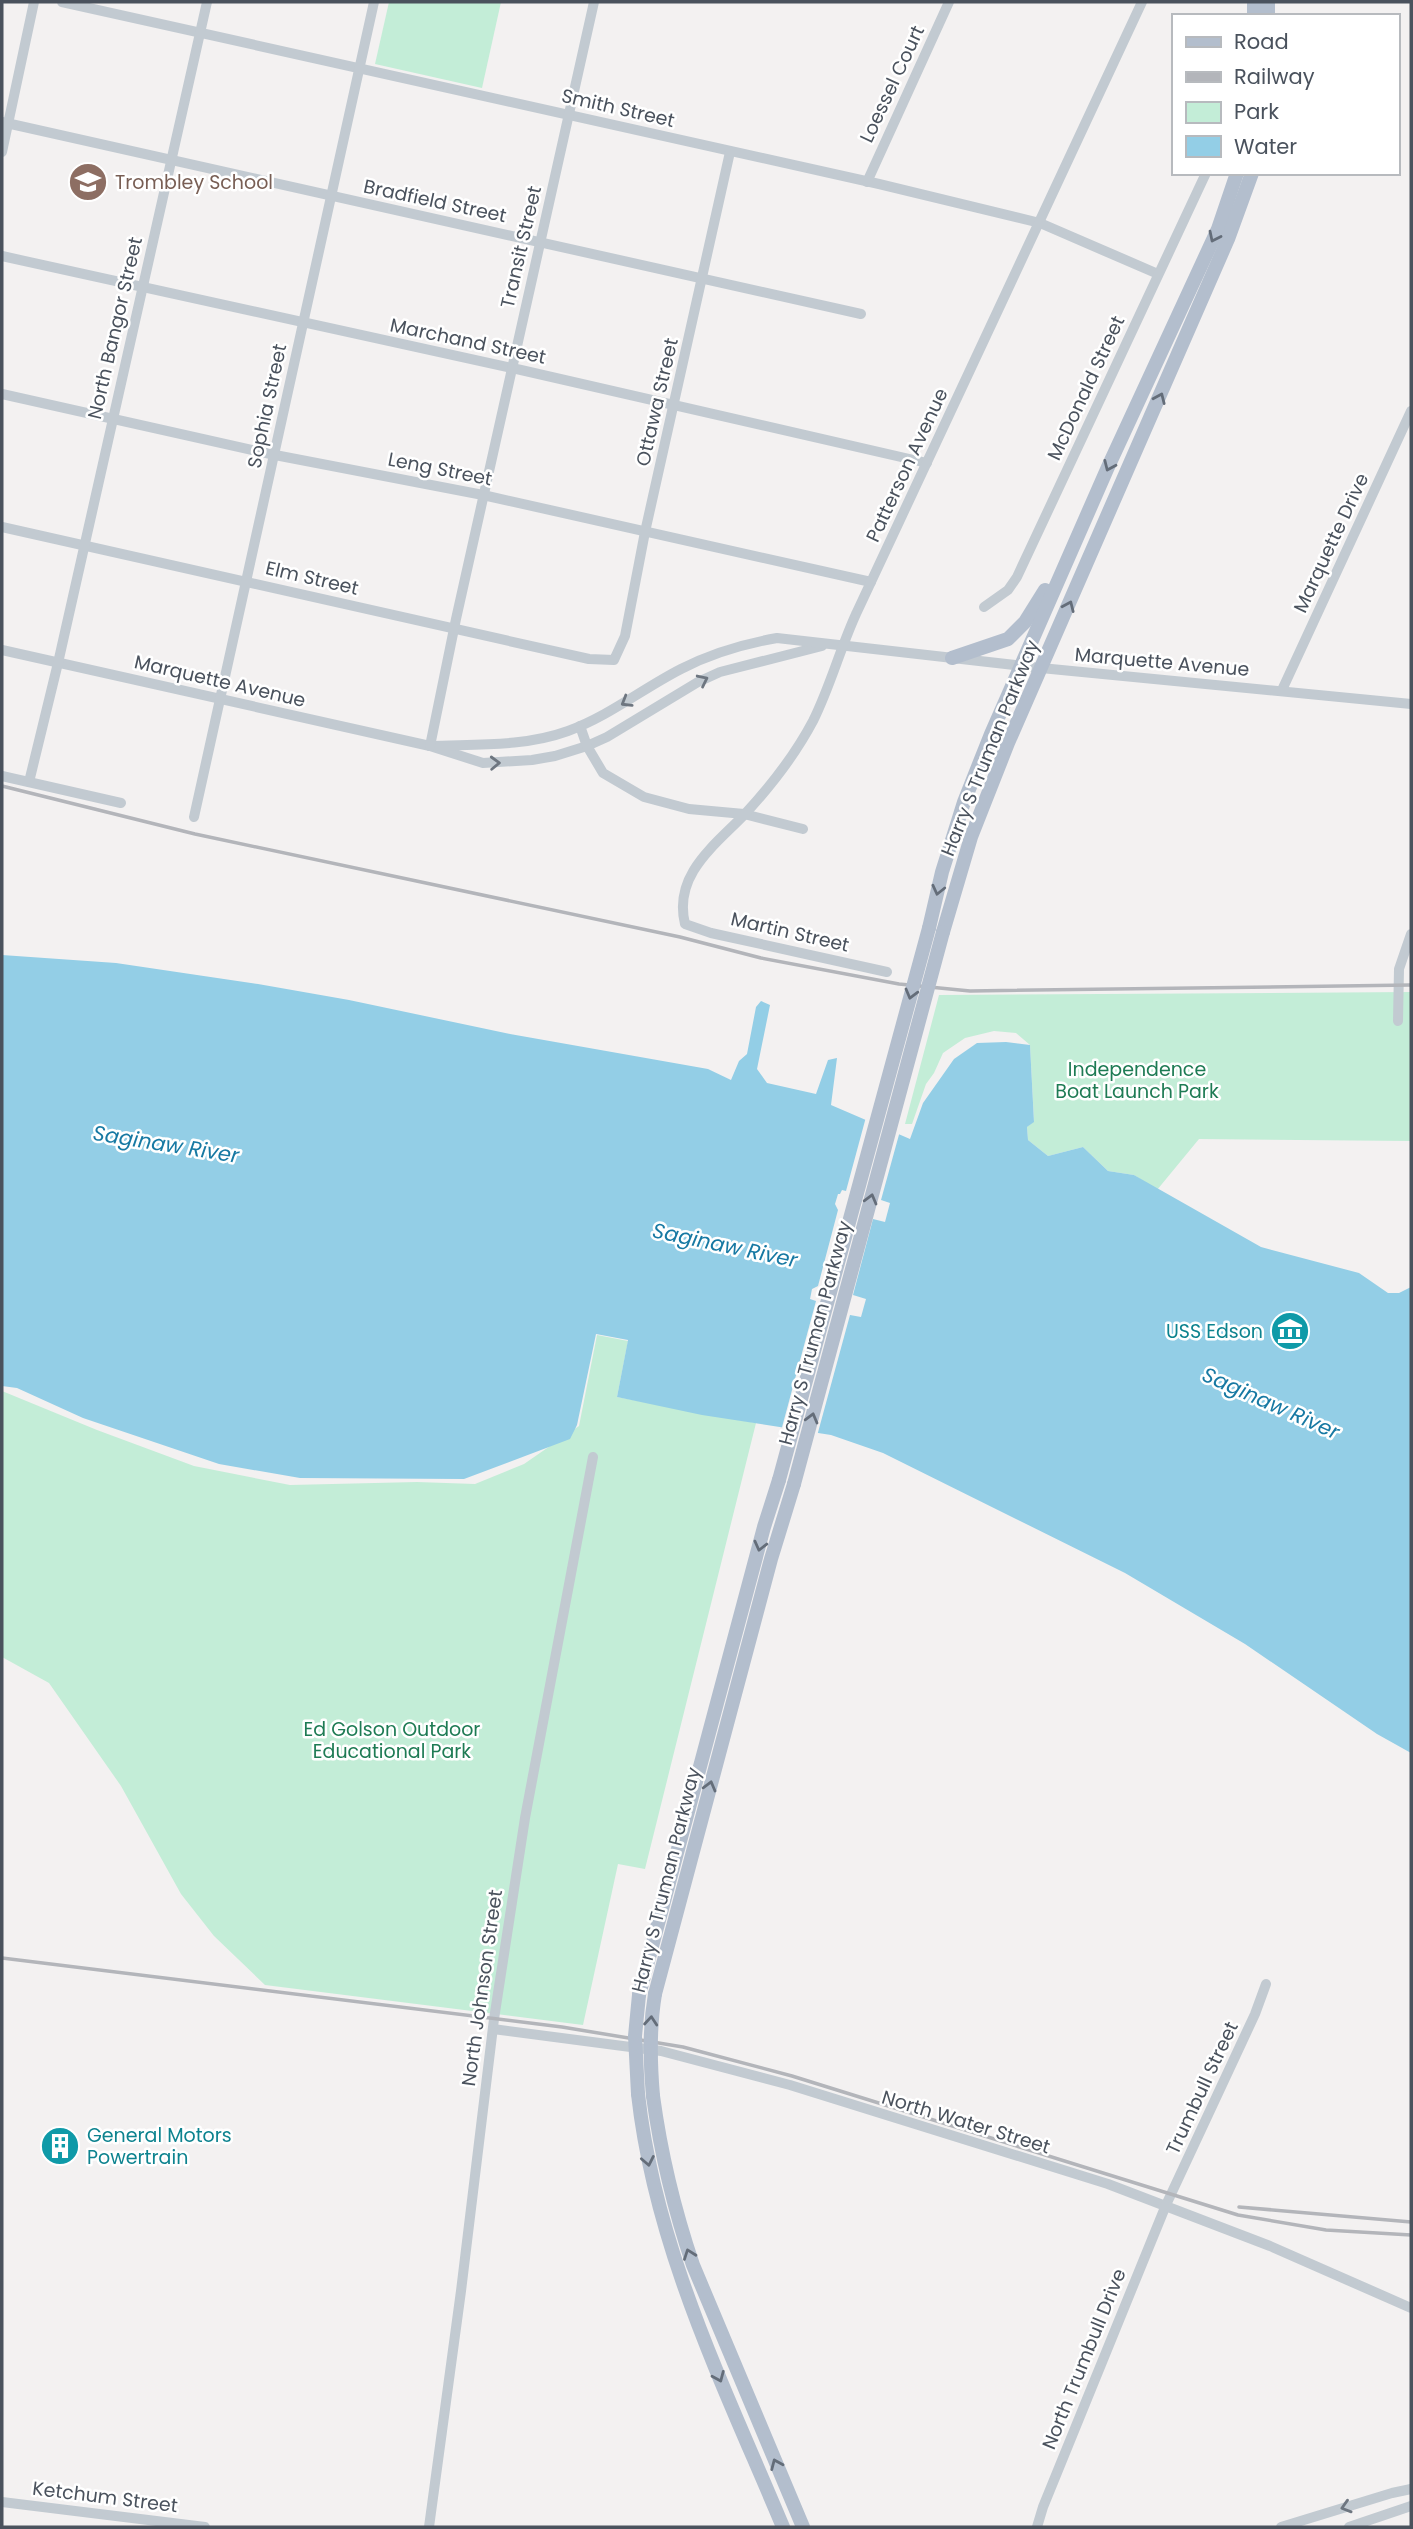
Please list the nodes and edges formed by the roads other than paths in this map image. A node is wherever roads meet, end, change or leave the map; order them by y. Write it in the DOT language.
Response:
graph roads {
  1 [pos="34,2"];
  2 [pos="62,2"];
  3 [pos="206,2"];
  4 [pos="374,2"];
  5 [pos="594,2"];
  6 [pos="949,2"];
  7 [pos="1142,2"];
  8 [pos="200,33"];
  9 [pos="360,69"];
  10 [pos="569,114"];
  11 [pos="5,122"];
  12 [pos="2,152"];
  13 [pos="730,152"];
  14 [pos="170,160"];
  15 [pos="1205,175"];
  16 [pos="1236,175"];
  17 [pos="1251,175"];
  18 [pos="867,182"];
  19 [pos="332,197"];
  20 [pos="1040,223"];
  21 [pos="540,242"];
  22 [pos="2,256"];
  23 [pos="1158,274"];
  24 [pos="702,280"];
  25 [pos="141,287"];
  26 [pos="861,314"];
  27 [pos="302,323"];
  28 [pos="512,370"];
  29 [pos="2,394"];
  30 [pos="674,406"];
  31 [pos="1411,411"];
  32 [pos="112,419"];
  33 [pos="275,455"];
  34 [pos="927,463"];
  35 [pos="483,495"];
  36 [pos="2,527"];
  37 [pos="645,532"];
  38 [pos="84,545"];
  39 [pos="1065,564"];
  40 [pos="245,580"];
  41 [pos="872,582"];
  42 [pos="984,607"];
  43 [pos="454,628"];
  44 [pos="826,645"];
  45 [pos="842,646"];
  46 [pos="2,650"];
  47 [pos="952,658"];
  48 [pos="614,660"];
  49 [pos="58,663"];
  50 [pos="1020,666"];
  51 [pos="1041,668"];
  52 [pos="1282,690"];
  53 [pos="220,700"];
  54 [pos="1411,704"];
  55 [pos="580,726"];
  56 [pos="430,746"];
  57 [pos="587,746"];
  58 [pos="2,776"];
  59 [pos="29,782"];
  60 [pos="121,803"];
  61 [pos="744,814"];
  62 [pos="194,817"];
  63 [pos="803,829"];
  64 [pos="685,924"];
  65 [pos="936,930"];
  66 [pos="1411,934"];
  67 [pos="887,972"];
  68 [pos="1398,1021"];
  69 [pos="593,1457"];
  70 [pos="787,1482"];
  71 [pos="1266,1984"];
  72 [pos="493,2029"];
  73 [pos="646,2095"];
  74 [pos="1166,2205"];
  75 [pos="1411,2308"];
  76 [pos="1411,2489"];
  77 [pos="2,2502"];
  78 [pos="1411,2507"];
  79 [pos="127,2522"];
  80 [pos="205,2527"];
  81 [pos="429,2527"];
  82 [pos="783,2527"];
  83 [pos="803,2527"];
  84 [pos="1037,2527"];
  85 [pos="1281,2527"];
  86 [pos="1349,2527"];
  1 -- 11 [label="street"];
  2 -- 8 [label="street, Smith Street"];
  3 -- 8 [label="street, North Bangor Street"];
  4 -- 9 [label="street, Sophia Street"];
  5 -- 10 [label="street, Transit Street"];
  6 -- 18 [label="street, Loessel Court"];
  7 -- 20 [label="street, Patterson Avenue"];
  8 -- 9 [label="street, Smith Street"];
  8 -- 14 [label="street, North Bangor Street"];
  9 -- 10 [label="street, Smith Street"];
  9 -- 19 [label="street, Sophia Street"];
  10 -- 13 [label="street, Smith Street"];
  10 -- 21 [label="street, Transit Street"];
  11 -- 12 [label="street"];
  11 -- 14 [label="street, Bradfield Street"];
  13 -- 18 [label="street, Smith Street"];
  13 -- 24 [label="street, Ottawa Street"];
  14 -- 19 [label="street, Bradfield Street"];
  14 -- 25 [label="street, North Bangor Street"];
  15 -- 23 [label="street, McDonald Street"];
  16 -- 39 [label="main road, Harry S Truman Parkway, one-way"];
  51 -- 17 [label="main road, Harry S Truman Parkway, one-way"];
  18 -- 20 [label="street, Smith Street"];
  19 -- 21 [label="street, Bradfield Street"];
  19 -- 27 [label="street, Sophia Street"];
  20 -- 23 [label="street, Smith Street"];
  20 -- 34 [label="street, Patterson Avenue"];
  21 -- 24 [label="street, Bradfield Street"];
  21 -- 28 [label="street, Transit Street"];
  22 -- 25 [label="street, Marchand Street"];
  23 -- 42 [label="street, McDonald Street"];
  24 -- 26 [label="street, Bradfield Street"];
  24 -- 30 [label="street, Ottawa Street"];
  25 -- 27 [label="street, Marchand Street"];
  25 -- 32 [label="street, North Bangor Street"];
  27 -- 28 [label="street, Marchand Street"];
  27 -- 33 [label="street, Sophia Street"];
  28 -- 30 [label="street, Marchand Street"];
  28 -- 35 [label="street, Transit Street"];
  29 -- 32 [label="street, Leng Street"];
  30 -- 34 [label="street, Marchand Street"];
  30 -- 37 [label="street, Ottawa Street"];
  31 -- 52 [label="street, Marquette Drive"];
  32 -- 33 [label="street, Leng Street"];
  32 -- 38 [label="street, North Bangor Street"];
  33 -- 35 [label="street, Leng Street"];
  33 -- 40 [label="street, Sophia Street"];
  34 -- 41 [label="street, Patterson Avenue"];
  35 -- 37 [label="street, Leng Street"];
  35 -- 43 [label="street, Transit Street"];
  36 -- 38 [label="street, Elm Street"];
  37 -- 41 [label="street, Leng Street"];
  37 -- 48 [label="street, Ottawa Street"];
  38 -- 40 [label="street, Elm Street"];
  38 -- 49 [label="street, North Bangor Street"];
  39 -- 47 [label="main road"];
  39 -- 50 [label="main road, Harry S Truman Parkway"];
  40 -- 43 [label="street, Elm Street"];
  40 -- 53 [label="street, Sophia Street"];
  41 -- 45 [label="street, Patterson Avenue"];
  43 -- 48 [label="street, Elm Street"];
  43 -- 56 [label="street, Transit Street"];
  44 -- 45 [label="street, Marquette Avenue"];
  44 -- 55 [label="street, Marquette Avenue, one-way"];
  57 -- 44 [label="street, Marquette Avenue, one-way"];
  45 -- 47 [label="street, Marquette Avenue"];
  45 -- 61 [label="street, Patterson Avenue"];
  46 -- 49 [label="street, Marquette Avenue"];
  47 -- 50 [label="street, Marquette Avenue"];
  49 -- 53 [label="street, Marquette Avenue"];
  49 -- 59 [label="street, North Bangor Street"];
  50 -- 51 [label="street, Marquette Avenue"];
  50 -- 65 [label="main road, Harry S Truman Parkway, one-way"];
  51 -- 52 [label="street, Marquette Avenue"];
  51 -- 65 [label="main road, Harry S Truman Parkway"];
  52 -- 54 [label="street, Marquette Avenue"];
  53 -- 56 [label="street, Marquette Avenue"];
  53 -- 62 [label="street, Sophia Street"];
  55 -- 56 [label="street, Marquette Avenue"];
  55 -- 57 [label="street"];
  56 -- 57 [label="street, Marquette Avenue, one-way"];
  57 -- 61 [label="street"];
  58 -- 59 [label="street"];
  59 -- 60 [label="street"];
  61 -- 63 [label="street"];
  61 -- 64 [label="street, Patterson Avenue"];
  64 -- 67 [label="street, Martin Street"];
  65 -- 70 [label="main road, Harry S Truman Parkway, bridge"];
  66 -- 68 [label="street"];
  69 -- 72 [label="street, North Johnson Street"];
  73 -- 70 [label="main road, Harry S Truman Parkway, one-way, bridge"];
  70 -- 73 [label="main road, Harry S Truman Parkway, one-way, bridge"];
  71 -- 74 [label="street, Trumbull Street"];
  72 -- 74 [label="street, North Water Street"];
  72 -- 81 [label="street, North Johnson Street"];
  73 -- 82 [label="main road, Harry S Truman Parkway, one-way"];
  83 -- 73 [label="main road, Harry S Truman Parkway, one-way"];
  74 -- 75 [label="street, North Water Street"];
  74 -- 84 [label="street, North Trumbull Drive"];
  76 -- 85 [label="street, one-way"];
  77 -- 79 [label="street, Ketchum Street"];
  78 -- 86 [label="street"];
  79 -- 80 [label="street, Ketchum Street"];
}
